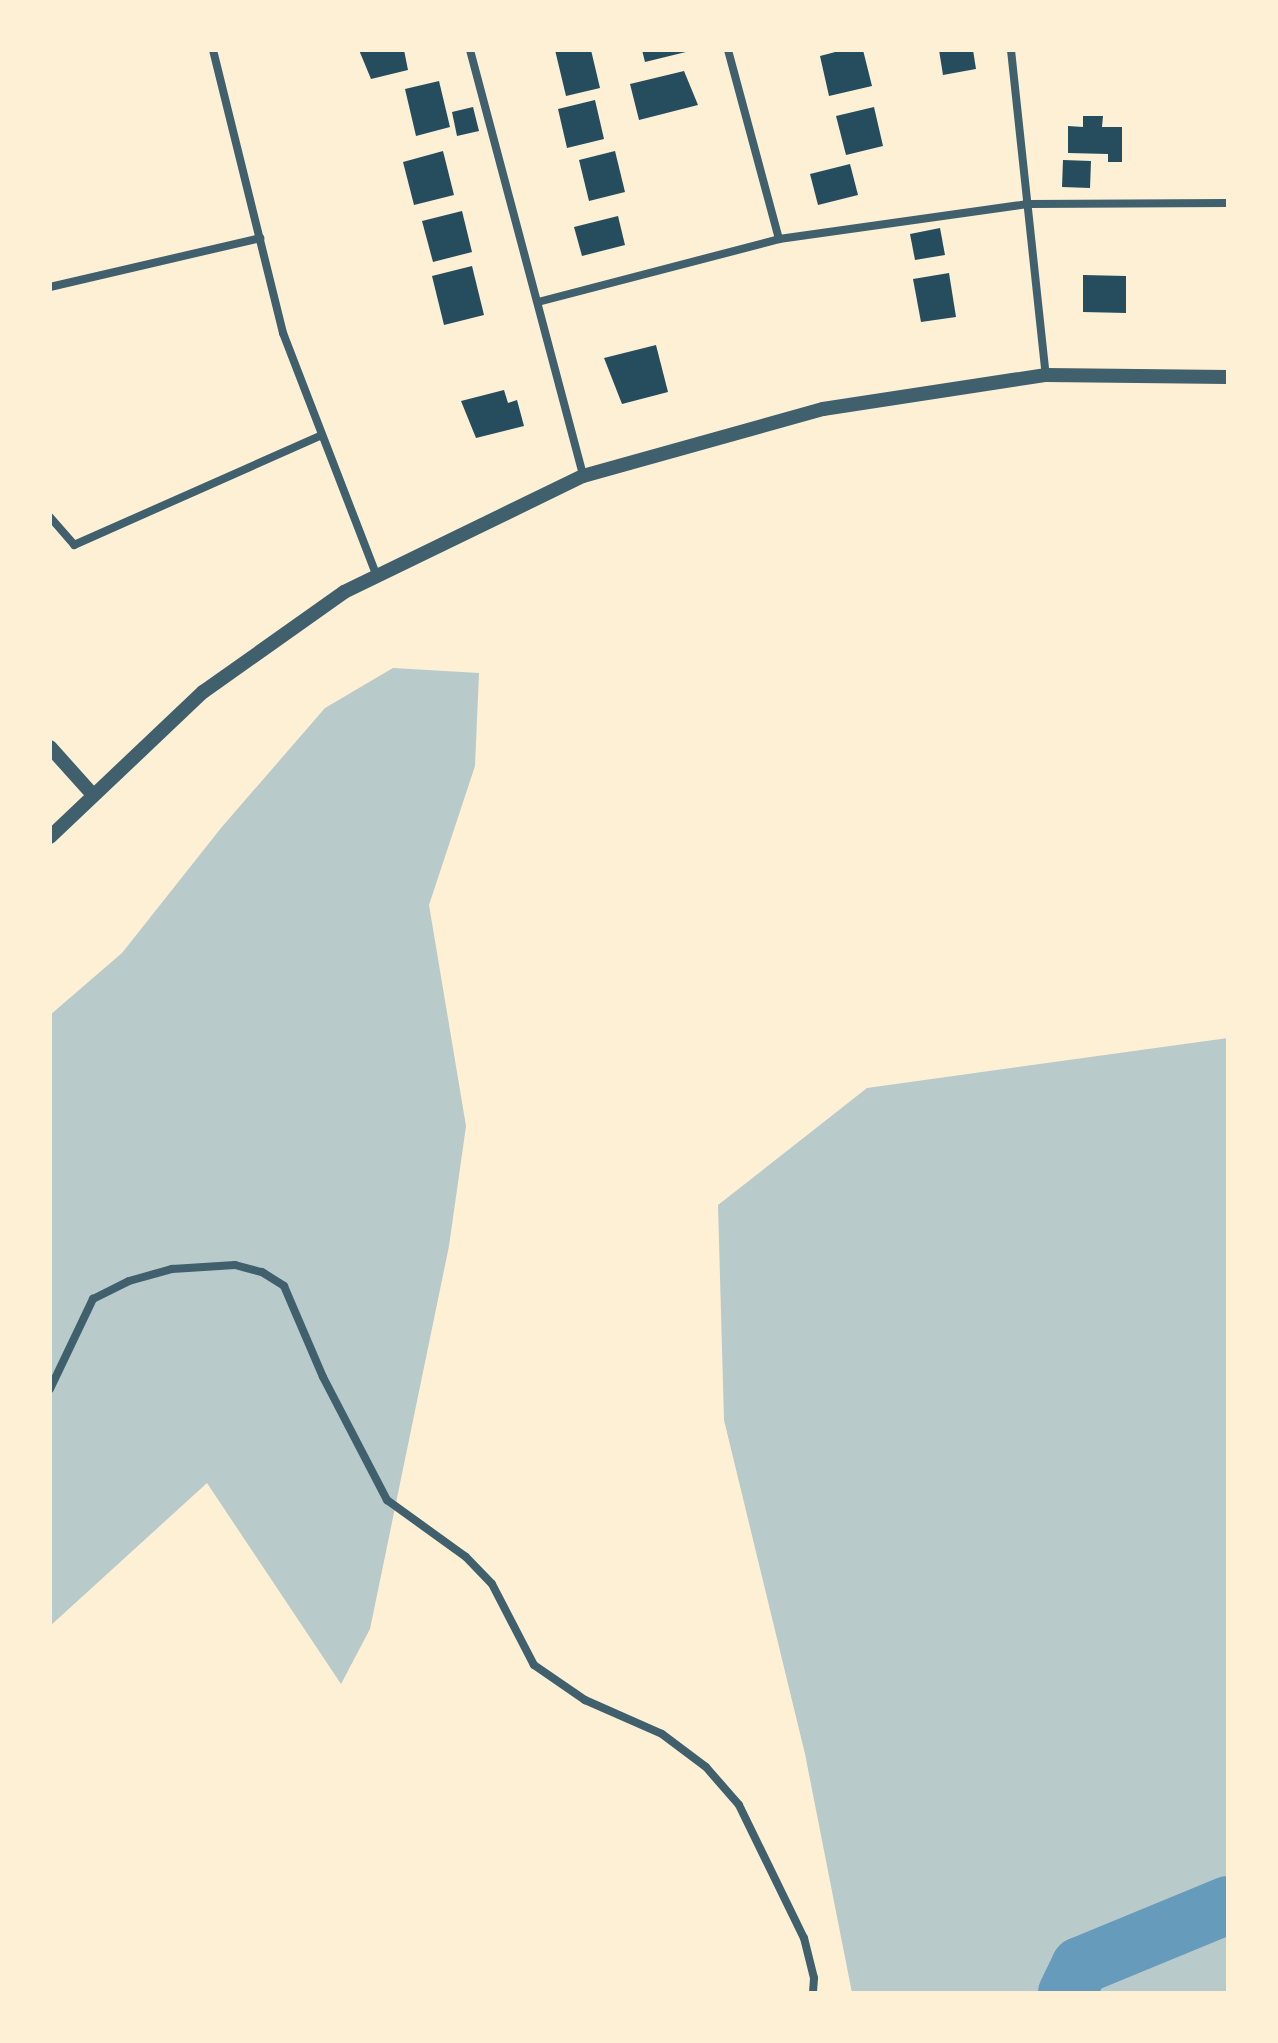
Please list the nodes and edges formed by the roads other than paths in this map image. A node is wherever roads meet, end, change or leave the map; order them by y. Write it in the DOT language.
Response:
graph roads {
  1 [pos="213,50"];
  2 [pos="470,50"];
  3 [pos="728,50"];
  4 [pos="1011,50"];
  5 [pos="1228,203"];
  6 [pos="1028,204"];
  7 [pos="260,238"];
  8 [pos="779,239"];
  9 [pos="50,287"];
  10 [pos="538,302"];
  11 [pos="1046,375"];
  12 [pos="1228,377"];
  13 [pos="322,435"];
  14 [pos="583,476"];
  15 [pos="50,517"];
  16 [pos="377,576"];
  17 [pos="50,747"];
  18 [pos="93,795"];
  19 [pos="50,837"];
  20 [pos="50,1389"];
  21 [pos="813,1993"];
  1 -- 7 [label="street"];
  2 -- 10 [label="street"];
  3 -- 8 [label="street"];
  4 -- 6 [label="street"];
  5 -- 6 [label="street"];
  6 -- 8 [label="street"];
  6 -- 11 [label="street"];
  7 -- 9 [label="street"];
  7 -- 13 [label="street"];
  8 -- 10 [label="street"];
  10 -- 14 [label="street"];
  11 -- 12 [label="street"];
  11 -- 14 [label="street"];
  13 -- 15 [label="street"];
  13 -- 16 [label="street"];
  14 -- 16 [label="street"];
  16 -- 18 [label="street"];
  17 -- 18 [label="street"];
  18 -- 19 [label="street"];
  20 -- 21 [label="street"];
}
